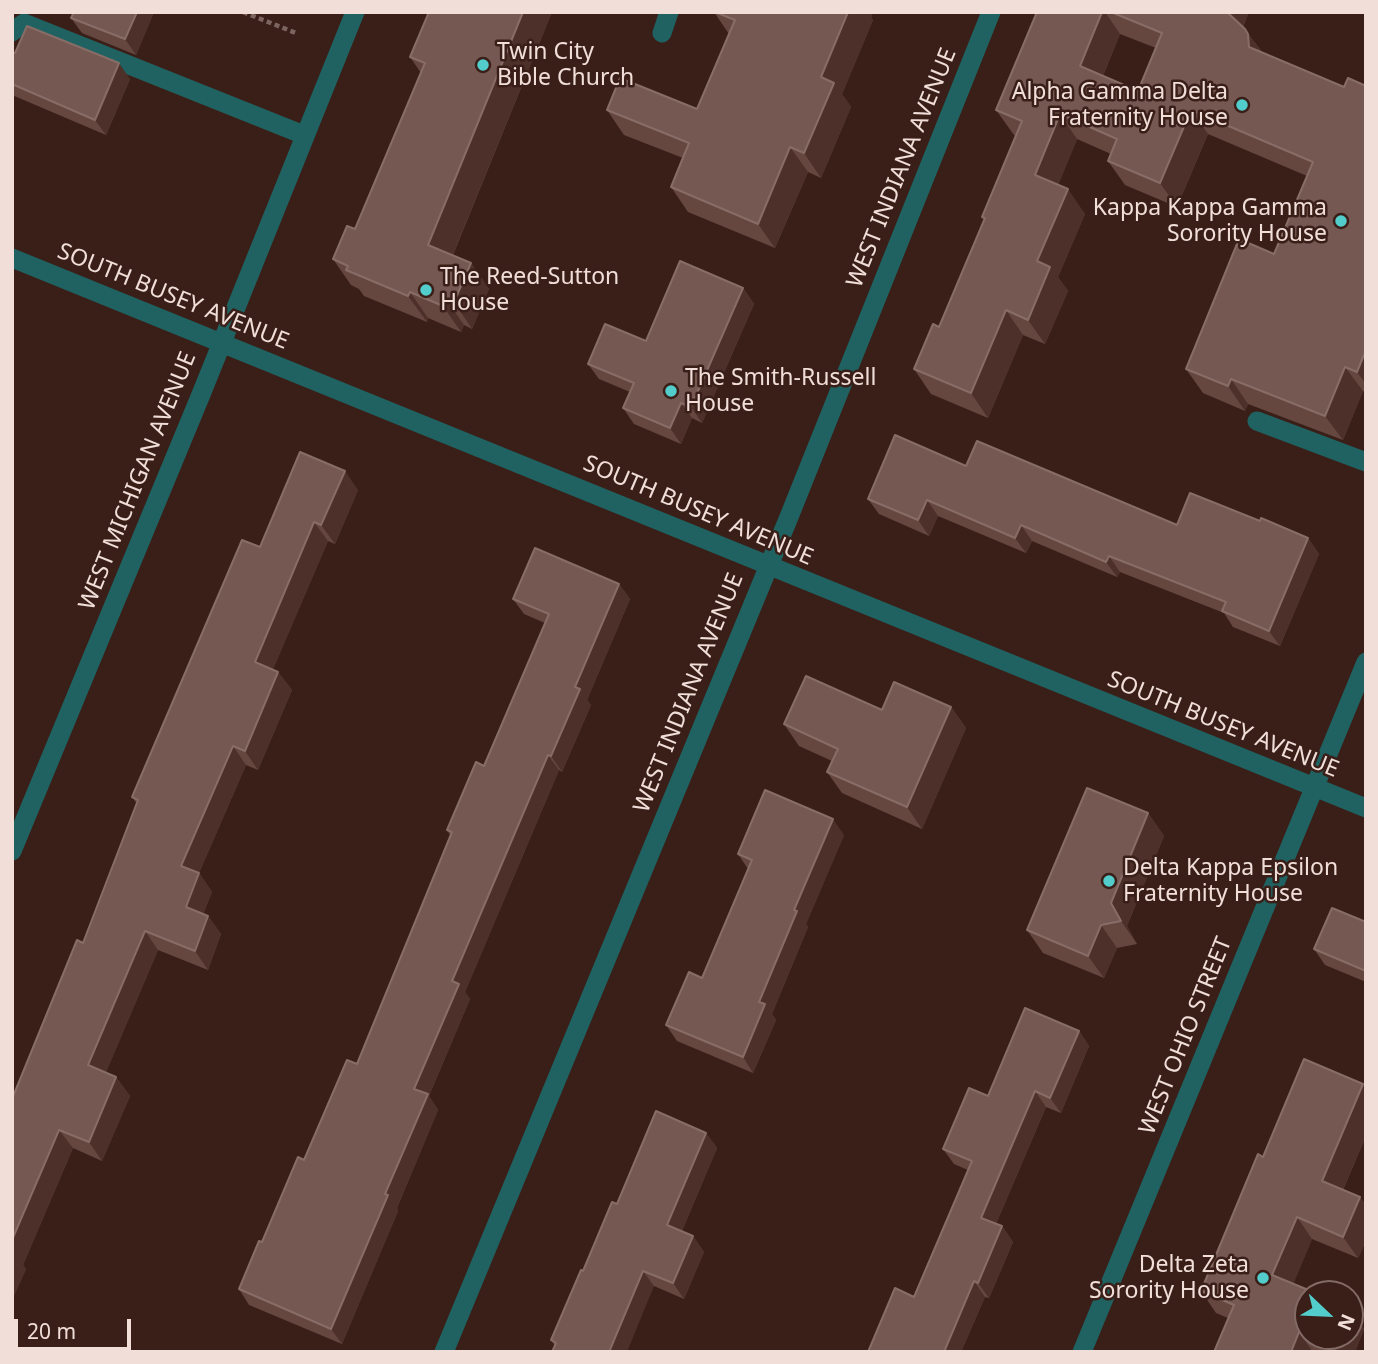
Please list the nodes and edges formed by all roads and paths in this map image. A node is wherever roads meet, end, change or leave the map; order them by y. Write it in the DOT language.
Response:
graph roads {
  1 [pos="243,12"];
  2 [pos="355,12"];
  3 [pos="669,12"];
  4 [pos="991,12"];
  5 [pos="12,32"];
  6 [pos="296,33"];
  7 [pos="662,33"];
  8 [pos="304,135"];
  9 [pos="12,258"];
  10 [pos="222,342"];
  11 [pos="1258,421"];
  12 [pos="1366,462"];
  13 [pos="768,565"];
  14 [pos="1366,662"];
  15 [pos="1314,788"];
  16 [pos="1366,808"];
  17 [pos="12,851"];
  18 [pos="444,1352"];
  19 [pos="1082,1352"];
  1 -- 6 [label="path"];
  2 -- 8 [label="street, WEST MICHIGAN AVENUE"];
  3 -- 7 [label="street"];
  4 -- 13 [label="street, WEST INDIANA AVENUE"];
  5 -- 8 [label="street"];
  8 -- 10 [label="street, WEST MICHIGAN AVENUE"];
  9 -- 10 [label="street, SOUTH BUSEY AVENUE"];
  10 -- 13 [label="street, SOUTH BUSEY AVENUE"];
  10 -- 17 [label="street, WEST MICHIGAN AVENUE"];
  11 -- 12 [label="street"];
  13 -- 15 [label="street, SOUTH BUSEY AVENUE"];
  13 -- 18 [label="street, WEST INDIANA AVENUE"];
  14 -- 15 [label="street, WEST OHIO STREET"];
  15 -- 16 [label="street, SOUTH BUSEY AVENUE"];
  15 -- 19 [label="street, WEST OHIO STREET"];
}
